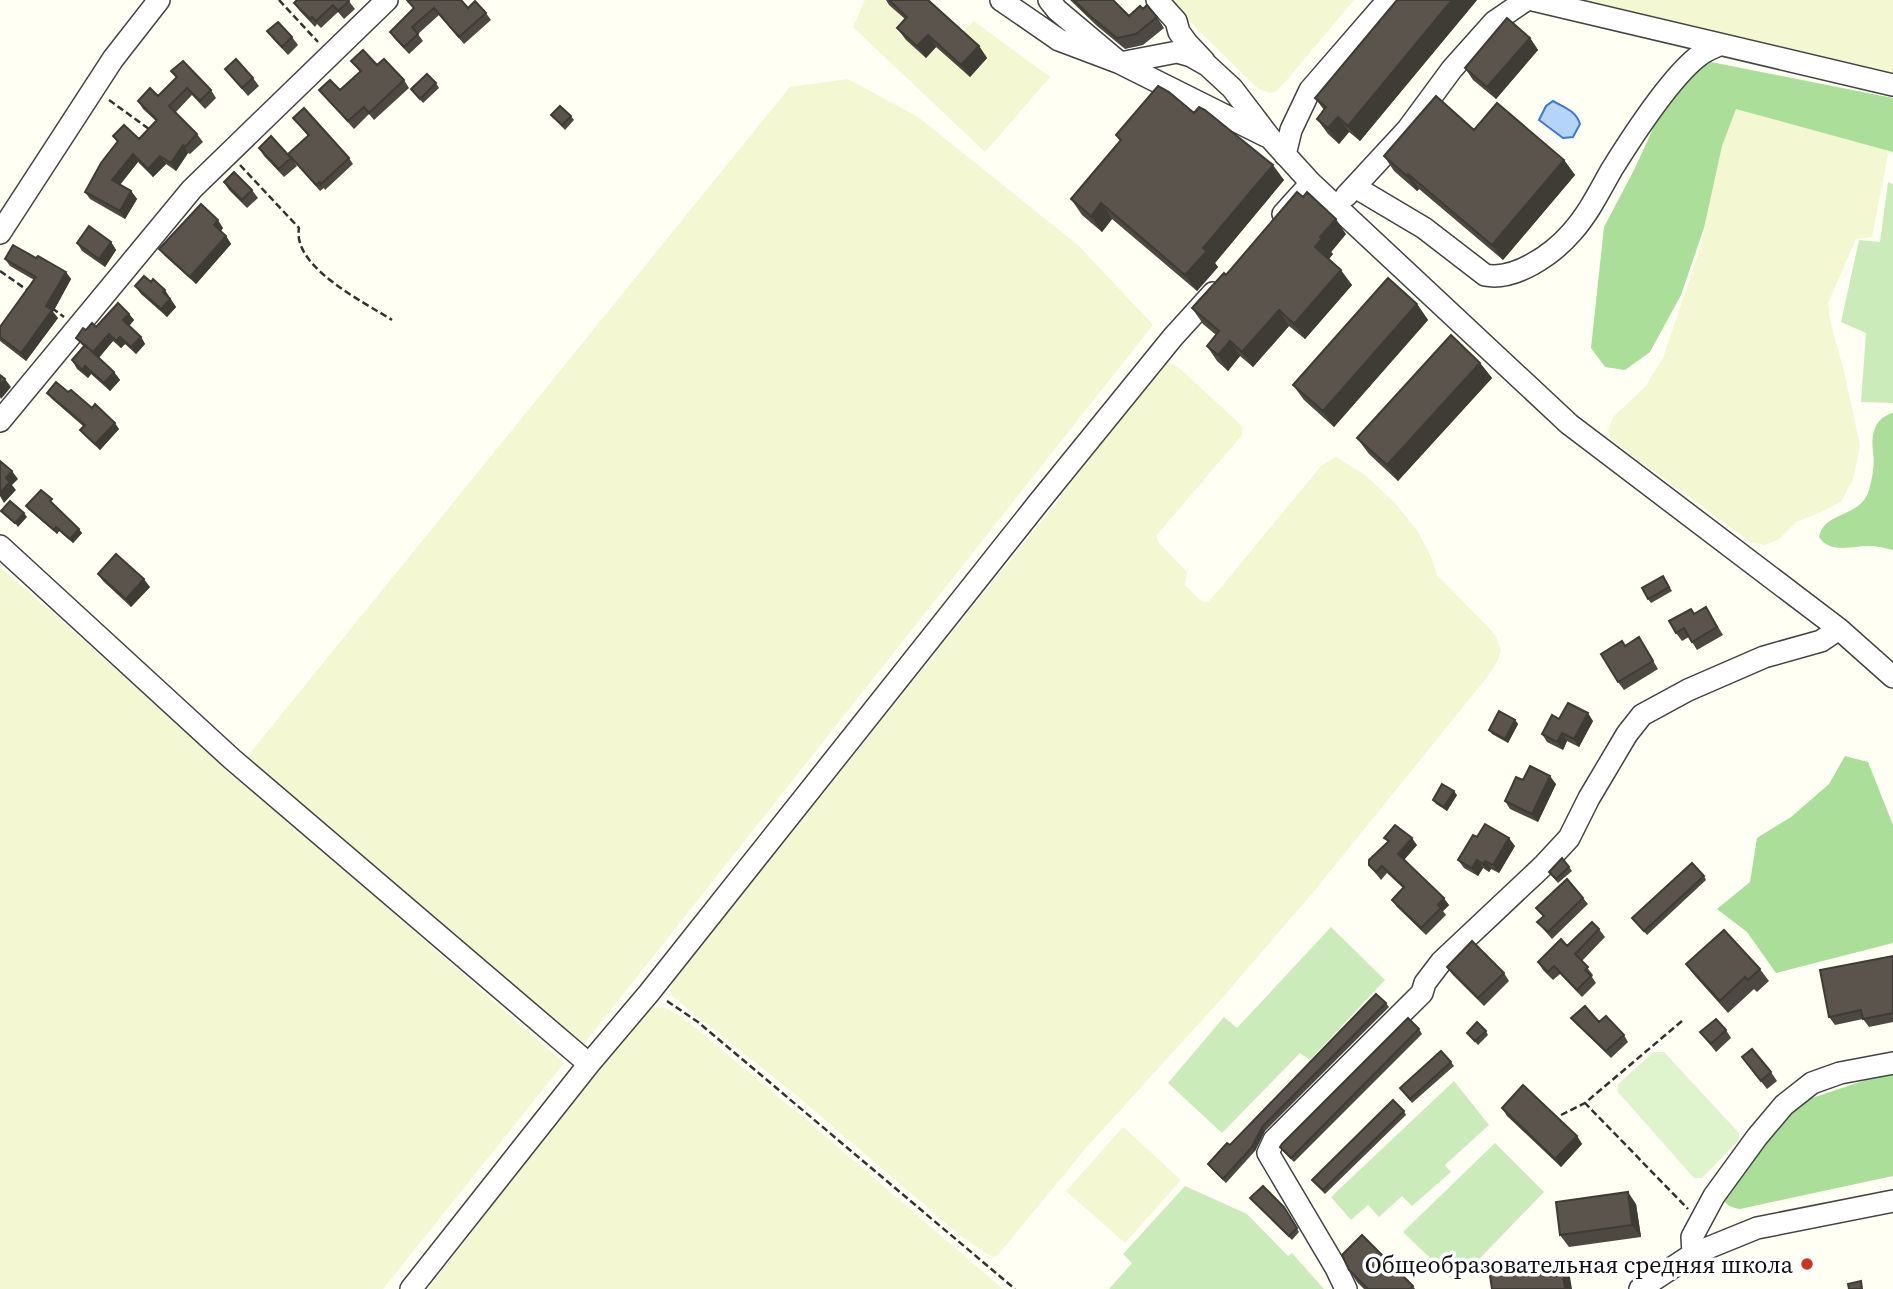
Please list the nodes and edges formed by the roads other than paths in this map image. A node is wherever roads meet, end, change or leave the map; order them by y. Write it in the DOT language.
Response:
graph roads {
  1 [pos="159,0"];
  2 [pos="387,0"];
  3 [pos="1001,0"];
  4 [pos="1049,0"];
  5 [pos="1157,0"];
  6 [pos="1388,0"];
  7 [pos="1526,0"];
  8 [pos="1533,0"];
  9 [pos="1719,45"];
  10 [pos="1120,64"];
  11 [pos="1207,65"];
  12 [pos="1893,85"];
  13 [pos="1278,147"];
  14 [pos="1311,183"];
  15 [pos="1355,187"];
  16 [pos="1336,206"];
  17 [pos="0,233"];
  18 [pos="1265,234"];
  19 [pos="1228,275"];
  20 [pos="0,421"];
  21 [pos="0,546"];
  22 [pos="1839,629"];
  23 [pos="1893,677"];
  24 [pos="1893,1063"];
  25 [pos="589,1064"];
  26 [pos="1893,1201"];
  27 [pos="1693,1254"];
  28 [pos="411,1289"];
  29 [pos="1346,1289"];
  30 [pos="1640,1289"];
  1 -- 17 [label="street"];
  2 -- 20 [label="street"];
  3 -- 10 [label="street"];
  4 -- 10 [label="street"];
  5 -- 11 [label="street"];
  6 -- 13 [label="street"];
  7 -- 15 [label="street"];
  8 -- 9 [label="street"];
  9 -- 12 [label="street"];
  9 -- 15 [label="street"];
  10 -- 11 [label="street"];
  10 -- 13 [label="street"];
  11 -- 13 [label="street"];
  13 -- 14 [label="street"];
  14 -- 16 [label="street"];
  14 -- 18 [label="street"];
  15 -- 16 [label="street"];
  16 -- 22 [label="street"];
  19 -- 25 [label="street"];
  21 -- 25 [label="street"];
  22 -- 23 [label="street"];
  22 -- 29 [label="street"];
  24 -- 27 [label="street"];
  25 -- 28 [label="street"];
  26 -- 27 [label="street"];
  27 -- 30 [label="street"];
}
